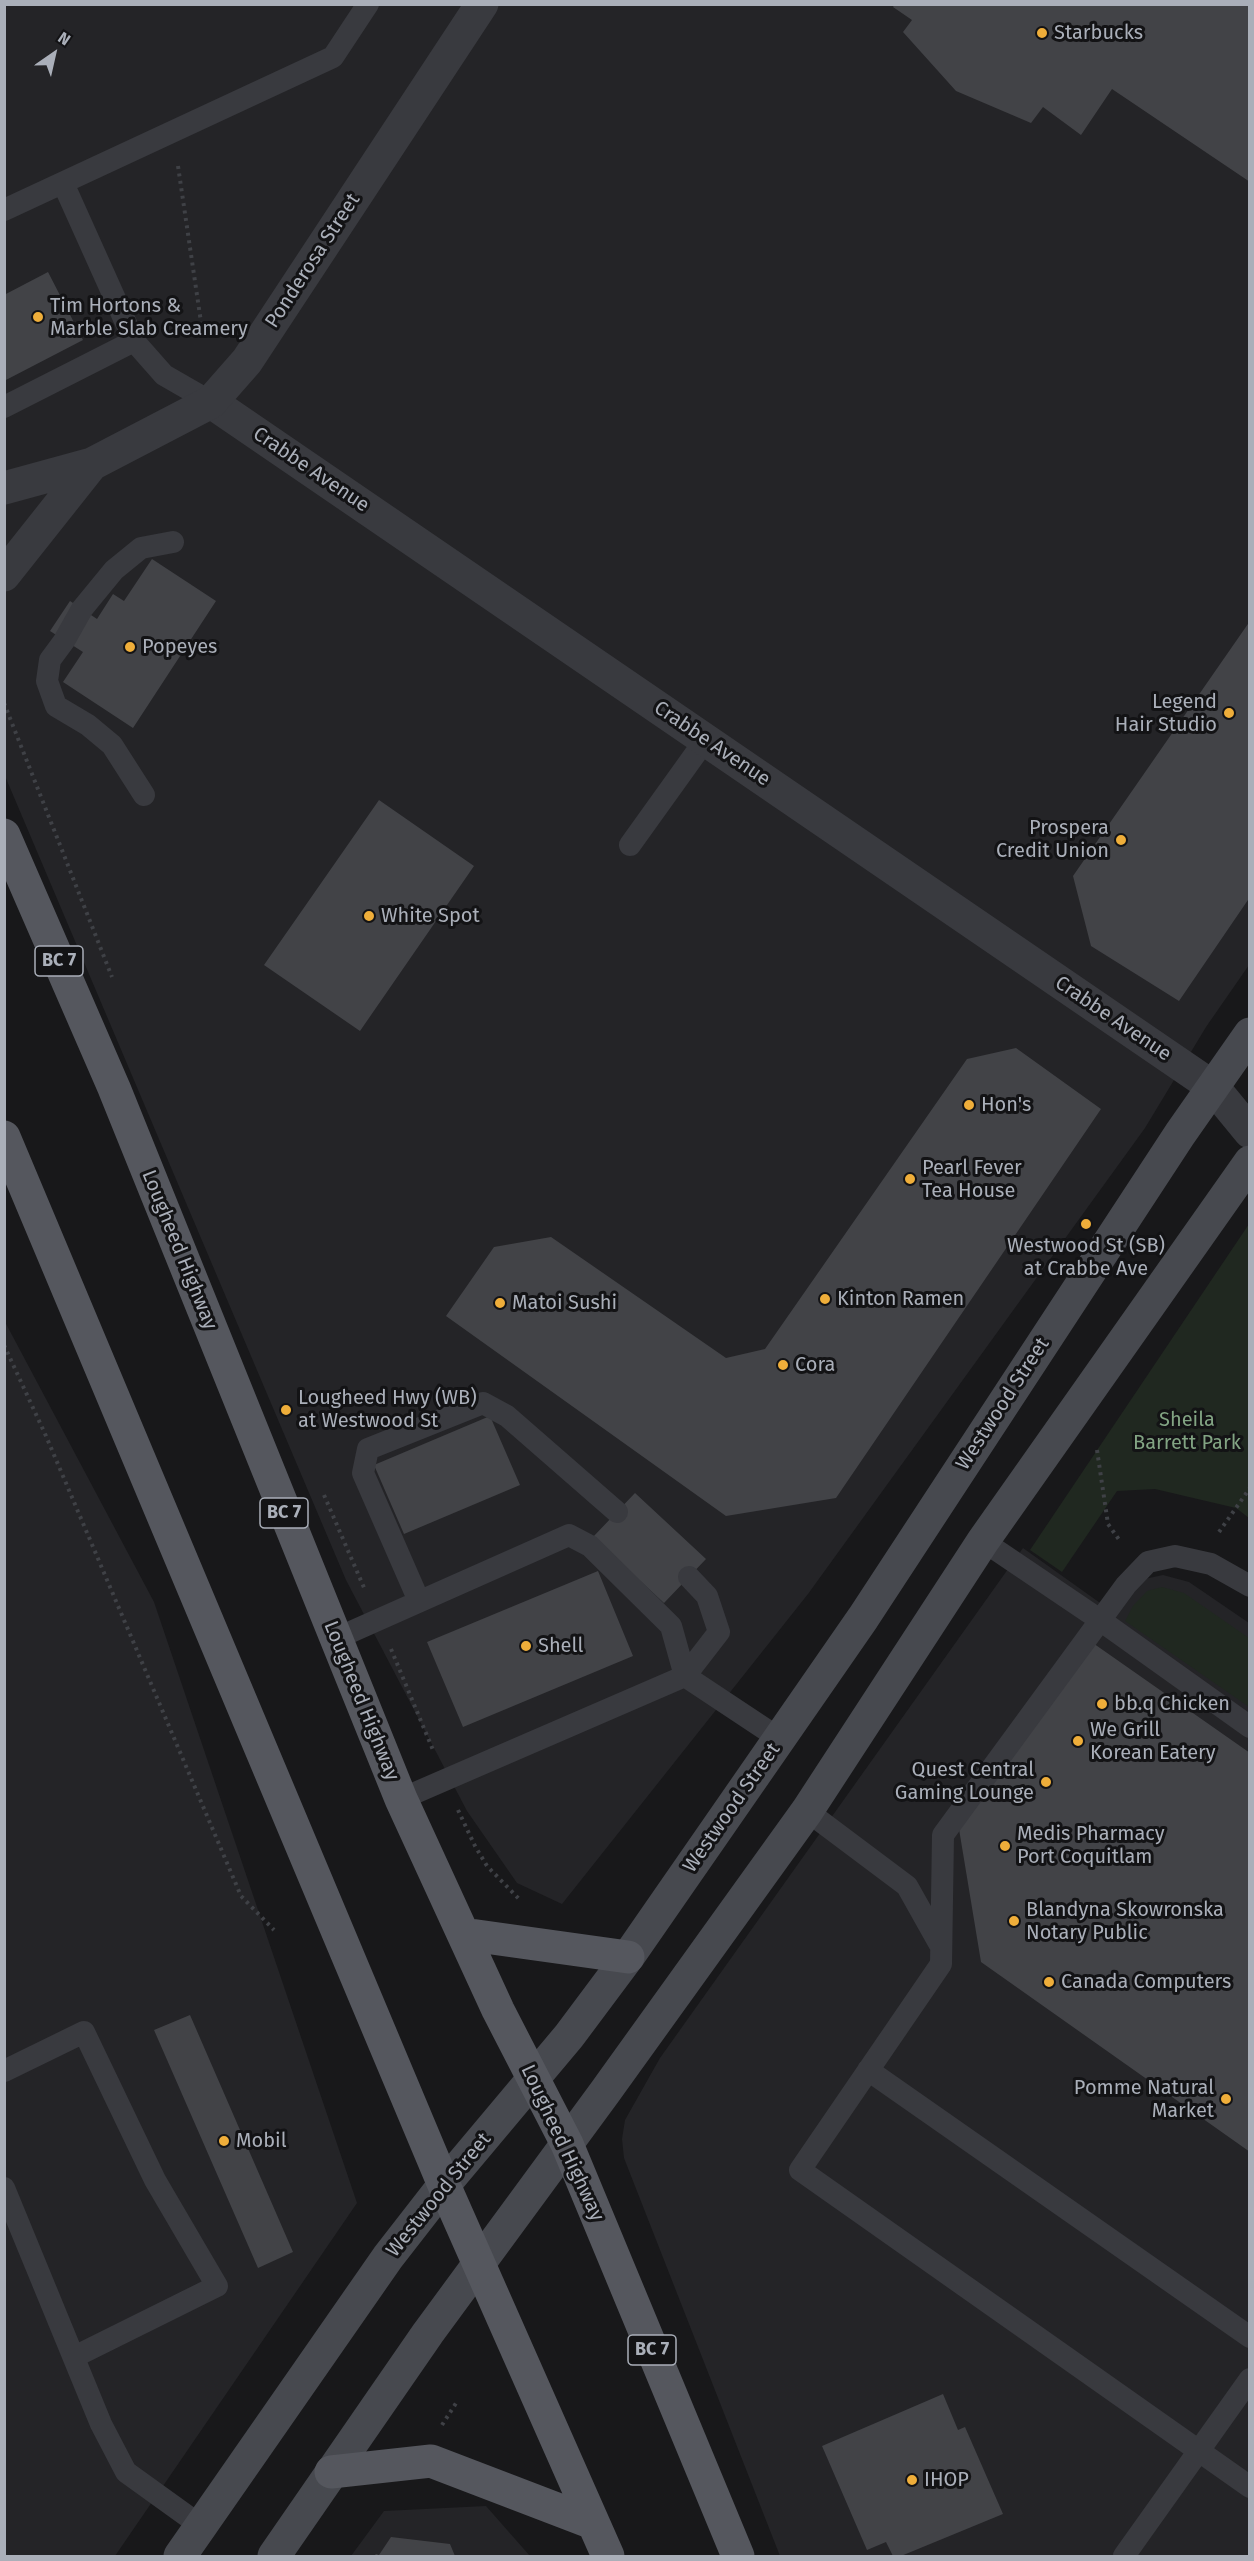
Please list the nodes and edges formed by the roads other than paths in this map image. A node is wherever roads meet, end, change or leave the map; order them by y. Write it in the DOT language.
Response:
graph roads {
  1 [pos="368,4"];
  2 [pos="483,4"];
  3 [pos="63,183"];
  4 [pos="4,210"];
  5 [pos="134,341"];
  6 [pos="211,402"];
  7 [pos="4,407"];
  8 [pos="92,464"];
  9 [pos="4,488"];
  10 [pos="173,542"];
  11 [pos="4,575"];
  12 [pos="706,739"];
  13 [pos="144,795"];
  14 [pos="4,835"];
  15 [pos="630,845"];
  16 [pos="1250,1034"];
  17 [pos="1213,1087"];
  18 [pos="1250,1100"];
  19 [pos="1250,1132"];
  20 [pos="4,1137"];
  21 [pos="1250,1162"];
  22 [pos="617,1512"];
  23 [pos="983,1540"];
  24 [pos="688,1577"];
  25 [pos="1250,1586"];
  26 [pos="419,1601"];
  27 [pos="1100,1620"];
  28 [pos="335,1639"];
  29 [pos="685,1676"];
  30 [pos="1250,1727"];
  31 [pos="780,1739"];
  32 [pos="401,1799"];
  33 [pos="807,1811"];
  34 [pos="463,1934"];
  35 [pos="940,1954"];
  36 [pos="628,1957"];
  37 [pos="868,2070"];
  38 [pos="4,2071"];
  39 [pos="534,2079"];
  40 [pos="567,2144"];
  41 [pos="444,2185"];
  42 [pos="4,2188"];
  43 [pos="480,2263"];
  44 [pos="1250,2337"];
  45 [pos="74,2357"];
  46 [pos="1250,2379"];
  47 [pos="1198,2453"];
  48 [pos="331,2472"];
  49 [pos="1250,2487"];
  50 [pos="593,2523"];
  51 [pos="201,2526"];
  52 [pos="1132,2554"];
  53 [pos="180,2556"];
  54 [pos="274,2556"];
  55 [pos="608,2556"];
  56 [pos="738,2556"];
  1 -- 3 [label="lane"];
  2 -- 6 [label="street, Ponderosa Street"];
  3 -- 4 [label="lane"];
  3 -- 5 [label="lane"];
  5 -- 6 [label="lane"];
  5 -- 7 [label="lane"];
  6 -- 8 [label="street, Ponderosa Street"];
  6 -- 12 [label="street, Crabbe Avenue"];
  8 -- 9 [label="street, Ponderosa Street"];
  8 -- 11 [label="street, Ponderosa Street"];
  10 -- 13 [label="lane"];
  12 -- 15 [label="lane"];
  12 -- 17 [label="street, Crabbe Avenue"];
  14 -- 28 [label="main road, Lougheed Highway / BC 7"];
  16 -- 17 [label="main road, Westwood Street"];
  17 -- 18 [label="street"];
  17 -- 19 [label="street"];
  17 -- 31 [label="main road, Westwood Street"];
  20 -- 41 [label="main road"];
  21 -- 23 [label="main road"];
  22 -- 26 [label="lane"];
  23 -- 27 [label="lane"];
  23 -- 33 [label="main road"];
  24 -- 29 [label="lane"];
  25 -- 27 [label="lane"];
  26 -- 28 [label="lane"];
  26 -- 29 [label="lane"];
  27 -- 30 [label="lane"];
  27 -- 35 [label="lane"];
  28 -- 32 [label="main road, Lougheed Highway / BC 7"];
  29 -- 31 [label="lane"];
  29 -- 32 [label="lane"];
  31 -- 36 [label="main road, Westwood Street"];
  32 -- 34 [label="main road, Lougheed Highway / BC 7"];
  33 -- 35 [label="lane"];
  33 -- 40 [label="main road"];
  34 -- 36 [label="main road"];
  34 -- 39 [label="main road, Lougheed Highway / BC 7"];
  35 -- 37 [label="lane"];
  36 -- 39 [label="main road, Westwood Street"];
  37 -- 44 [label="lane"];
  37 -- 47 [label="lane"];
  38 -- 45 [label="lane"];
  39 -- 40 [label="main road, Lougheed Highway / BC 7"];
  39 -- 41 [label="main road, Westwood Street"];
  40 -- 43 [label="main road"];
  40 -- 56 [label="main road, Lougheed Highway / BC 7"];
  41 -- 43 [label="main road"];
  41 -- 51 [label="main road, Westwood Street"];
  42 -- 45 [label="lane"];
  43 -- 48 [label="main road"];
  43 -- 50 [label="main road"];
  45 -- 51 [label="lane"];
  46 -- 47 [label="lane"];
  47 -- 49 [label="lane"];
  47 -- 52 [label="lane"];
  48 -- 50 [label="main road"];
  48 -- 54 [label="main road"];
  50 -- 55 [label="main road"];
  51 -- 53 [label="main road, Westwood Street"];
}
